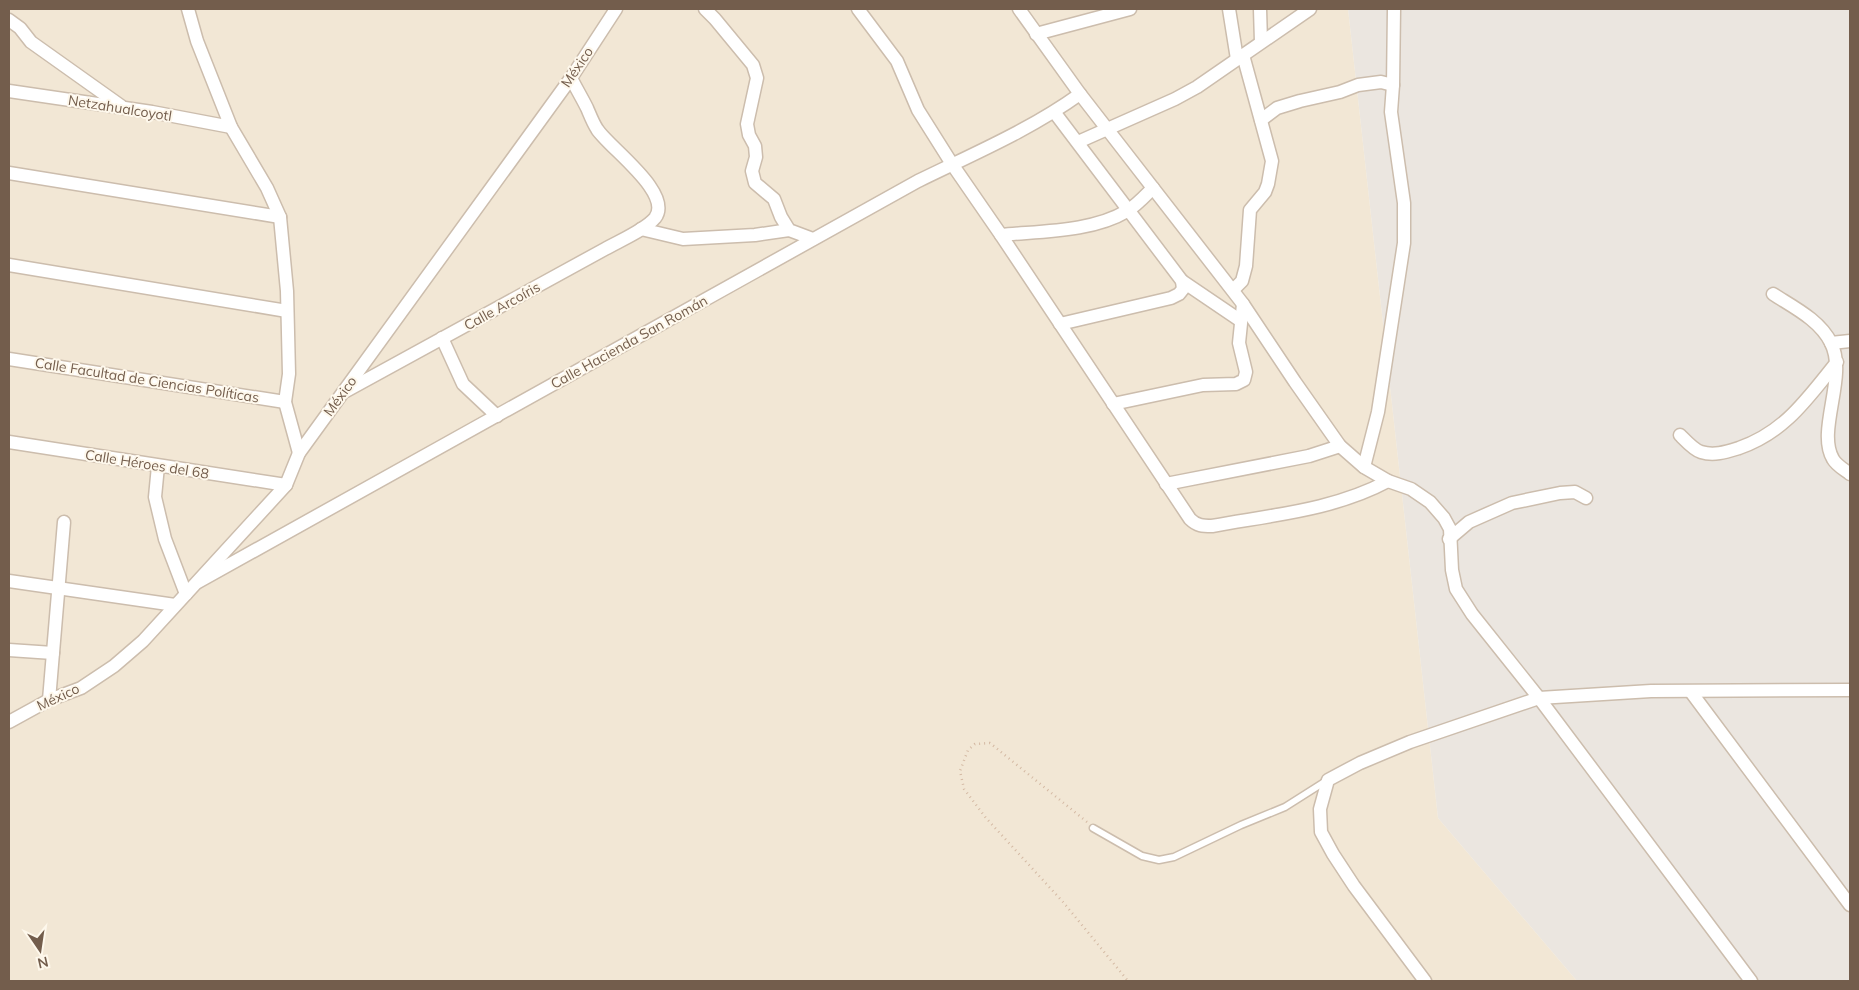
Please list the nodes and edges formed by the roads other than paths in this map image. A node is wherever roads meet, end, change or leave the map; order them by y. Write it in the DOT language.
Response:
graph roads {
  1 [pos="188,9"];
  2 [pos="616,9"];
  3 [pos="705,9"];
  4 [pos="858,9"];
  5 [pos="1018,9"];
  6 [pos="1128,9"];
  7 [pos="1230,9"];
  8 [pos="1260,9"];
  9 [pos="1310,9"];
  10 [pos="1394,9"];
  11 [pos="9,20"];
  12 [pos="1036,34"];
  13 [pos="1262,42"];
  14 [pos="1240,57"];
  15 [pos="570,78"];
  16 [pos="1393,85"];
  17 [pos="9,91"];
  18 [pos="1080,94"];
  19 [pos="123,108"];
  20 [pos="1055,113"];
  21 [pos="1261,120"];
  22 [pos="231,127"];
  23 [pos="1107,128"];
  24 [pos="1078,142"];
  25 [pos="952,164"];
  26 [pos="9,173"];
  27 [pos="1153,188"];
  28 [pos="1128,211"];
  29 [pos="280,217"];
  30 [pos="641,229"];
  31 [pos="789,230"];
  32 [pos="1002,235"];
  33 [pos="813,240"];
  34 [pos="9,266"];
  35 [pos="1182,281"];
  36 [pos="1233,290"];
  37 [pos="1773,294"];
  38 [pos="1243,304"];
  39 [pos="287,311"];
  40 [pos="1241,322"];
  41 [pos="1060,324"];
  42 [pos="442,338"];
  43 [pos="1850,341"];
  44 [pos="1831,342"];
  45 [pos="9,358"];
  46 [pos="1837,362"];
  47 [pos="342,394"];
  48 [pos="285,402"];
  49 [pos="1113,404"];
  50 [pos="497,416"];
  51 [pos="1680,435"];
  52 [pos="9,442"];
  53 [pos="1340,446"];
  54 [pos="299,453"];
  55 [pos="158,466"];
  56 [pos="1364,467"];
  57 [pos="1850,474"];
  58 [pos="1388,481"];
  59 [pos="1166,484"];
  60 [pos="286,485"];
  61 [pos="1586,498"];
  62 [pos="64,522"];
  63 [pos="1450,539"];
  64 [pos="9,581"];
  65 [pos="198,582"];
  66 [pos="59,589"];
  67 [pos="186,594"];
  68 [pos="176,605"];
  69 [pos="9,650"];
  70 [pos="53,654"];
  71 [pos="1850,690"];
  72 [pos="1691,692"];
  73 [pos="1539,698"];
  74 [pos="49,700"];
  75 [pos="9,722"];
  76 [pos="1328,780"];
  77 [pos="1094,828"];
  78 [pos="1850,905"];
  79 [pos="1425,981"];
  80 [pos="1751,981"];
  1 -- 22 [label="street"];
  2 -- 15 [label="street, México"];
  3 -- 31 [label="street"];
  4 -- 25 [label="street"];
  5 -- 12 [label="street"];
  6 -- 12 [label="street"];
  7 -- 14 [label="street"];
  8 -- 13 [label="street"];
  9 -- 13 [label="street"];
  10 -- 16 [label="street"];
  11 -- 19 [label="street"];
  12 -- 18 [label="street"];
  13 -- 14 [label="street"];
  14 -- 21 [label="street"];
  14 -- 23 [label="street"];
  15 -- 30 [label="street, Calle Arcoíris"];
  15 -- 47 [label="street, México"];
  16 -- 21 [label="street"];
  16 -- 56 [label="street"];
  17 -- 19 [label="street, Netzahualcoyotl"];
  18 -- 20 [label="street, Calle Hacienda San Román"];
  18 -- 23 [label="street"];
  19 -- 22 [label="street, Netzahualcoyotl"];
  20 -- 24 [label="street"];
  20 -- 25 [label="street, Calle Hacienda San Román"];
  21 -- 36 [label="street"];
  22 -- 29 [label="street"];
  23 -- 24 [label="street"];
  23 -- 27 [label="street"];
  24 -- 28 [label="street"];
  25 -- 32 [label="street"];
  25 -- 33 [label="street, Calle Hacienda San Román"];
  26 -- 29 [label="street"];
  27 -- 28 [label="street"];
  27 -- 36 [label="street"];
  28 -- 32 [label="street"];
  28 -- 35 [label="street"];
  29 -- 39 [label="street"];
  30 -- 31 [label="street"];
  30 -- 42 [label="street, Calle Arcoíris"];
  31 -- 33 [label="street"];
  32 -- 41 [label="street"];
  33 -- 50 [label="street, Calle Hacienda San Román"];
  34 -- 39 [label="street"];
  35 -- 40 [label="street"];
  35 -- 41 [label="street"];
  36 -- 38 [label="street"];
  37 -- 44 [label="street"];
  38 -- 40 [label="street"];
  38 -- 53 [label="street"];
  39 -- 48 [label="street"];
  40 -- 49 [label="street"];
  41 -- 49 [label="street"];
  42 -- 47 [label="street, Calle Arcoíris"];
  42 -- 50 [label="street"];
  43 -- 44 [label="street"];
  44 -- 46 [label="street"];
  45 -- 48 [label="street, Calle Facultad de Ciencias Políticas"];
  46 -- 51 [label="street"];
  46 -- 57 [label="street"];
  47 -- 54 [label="street, México"];
  48 -- 54 [label="street"];
  49 -- 59 [label="street"];
  50 -- 65 [label="street, Calle Hacienda San Román"];
  52 -- 55 [label="street, Calle Héroes del 68"];
  53 -- 56 [label="street"];
  53 -- 59 [label="street"];
  54 -- 60 [label="street, México"];
  55 -- 60 [label="street, Calle Héroes del 68"];
  55 -- 67 [label="street"];
  56 -- 58 [label="street"];
  58 -- 59 [label="street"];
  58 -- 63 [label="street"];
  60 -- 65 [label="street, México"];
  61 -- 63 [label="street"];
  62 -- 66 [label="street"];
  63 -- 73 [label="street"];
  64 -- 66 [label="street"];
  65 -- 67 [label="street, México"];
  66 -- 68 [label="street"];
  66 -- 70 [label="street"];
  67 -- 68 [label="street, México"];
  68 -- 74 [label="street, México"];
  69 -- 70 [label="street"];
  70 -- 74 [label="street"];
  71 -- 72 [label="street"];
  72 -- 73 [label="street"];
  72 -- 78 [label="street"];
  73 -- 76 [label="street"];
  73 -- 80 [label="street"];
  74 -- 75 [label="street, México"];
  76 -- 77 [label="lane"];
  76 -- 79 [label="street"];
}
